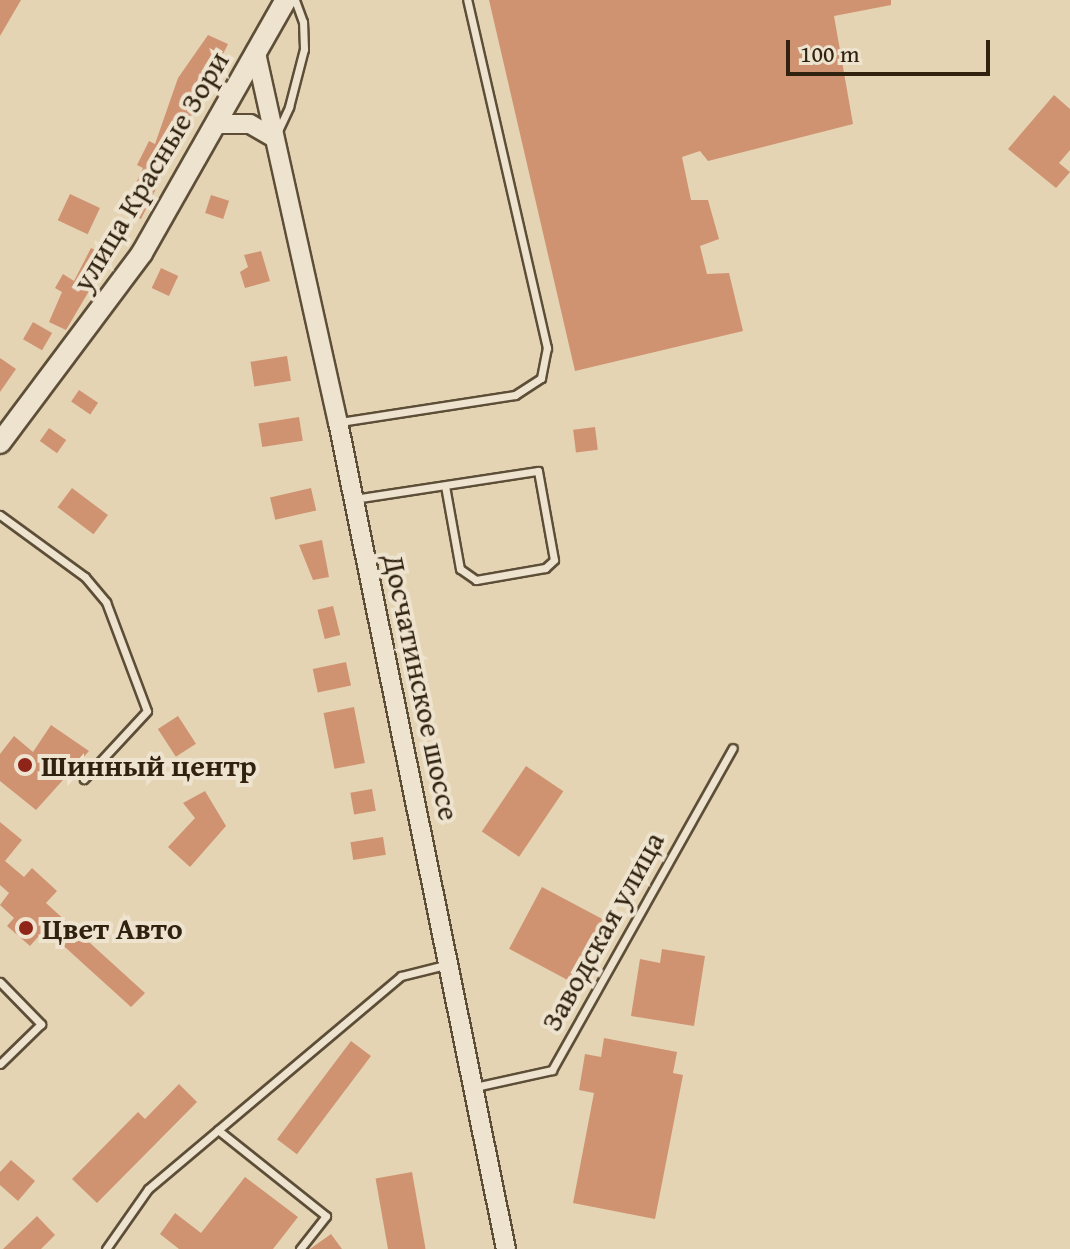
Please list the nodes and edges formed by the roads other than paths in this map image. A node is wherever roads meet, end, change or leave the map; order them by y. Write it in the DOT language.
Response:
graph roads {
  1 [pos="286,0"];
  2 [pos="295,0"];
  3 [pos="467,0"];
  4 [pos="256,53"];
  5 [pos="216,124"];
  6 [pos="274,138"];
  7 [pos="338,422"];
  8 [pos="0,443"];
  9 [pos="445,486"];
  10 [pos="354,499"];
  11 [pos="0,515"];
  12 [pos="733,748"];
  13 [pos="84,779"];
  14 [pos="451,964"];
  15 [pos="0,982"];
  16 [pos="0,1064"];
  17 [pos="475,1087"];
  18 [pos="218,1130"];
  19 [pos="106,1249"];
  20 [pos="300,1249"];
  21 [pos="506,1249"];
  1 -- 4 [label="main road, улица Красные Зори"];
  2 -- 6 [label="lane"];
  3 -- 7 [label="lane"];
  4 -- 5 [label="main road, улица Красные Зори"];
  4 -- 6 [label="street, Досчатинское шоссе"];
  5 -- 6 [label="street"];
  5 -- 8 [label="main road, улица Красные Зори"];
  6 -- 7 [label="street, Досчатинское шоссе"];
  7 -- 10 [label="street, Досчатинское шоссе"];
  9 -- 9 [label="lane"];
  9 -- 10 [label="lane"];
  10 -- 14 [label="street, Досчатинское шоссе"];
  11 -- 13 [label="lane"];
  12 -- 17 [label="lane, Заводская улица"];
  14 -- 17 [label="street, Досчатинское шоссе"];
  14 -- 18 [label="lane"];
  15 -- 16 [label="lane"];
  17 -- 21 [label="street, Досчатинское шоссе"];
  18 -- 19 [label="lane"];
  18 -- 20 [label="lane"];
}
